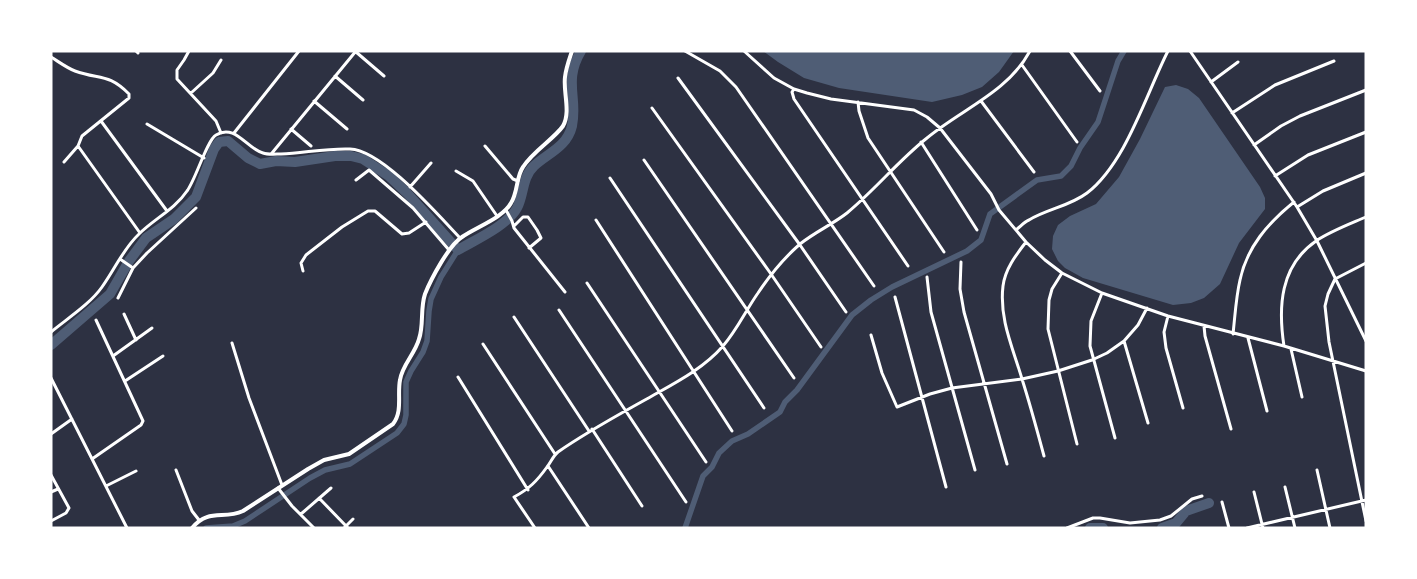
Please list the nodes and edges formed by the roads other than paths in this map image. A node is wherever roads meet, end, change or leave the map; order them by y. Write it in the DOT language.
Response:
graph roads {
  1 [pos="189,51"];
  2 [pos="299,51"];
  3 [pos="356,51"];
  4 [pos="572,51"];
  5 [pos="685,51"];
  6 [pos="744,51"];
  7 [pos="1030,51"];
  8 [pos="1070,51"];
  9 [pos="1168,51"];
  10 [pos="1190,51"];
  11 [pos="51,57"];
  12 [pos="221,60"];
  13 [pos="1334,61"];
  14 [pos="1238,62"];
  15 [pos="1022,66"];
  16 [pos="335,76"];
  17 [pos="384,76"];
  18 [pos="678,78"];
  19 [pos="1210,82"];
  20 [pos="794,88"];
  21 [pos="1366,90"];
  22 [pos="1100,91"];
  23 [pos="191,93"];
  24 [pos="363,100"];
  25 [pos="314,101"];
  26 [pos="981,101"];
  27 [pos="858,102"];
  28 [pos="652,108"];
  29 [pos="1232,114"];
  30 [pos="101,121"];
  31 [pos="148,124"];
  32 [pos="940,128"];
  33 [pos="291,129"];
  34 [pos="347,129"];
  35 [pos="1366,132"];
  36 [pos="221,133"];
  37 [pos="234,134"];
  38 [pos="921,142"];
  39 [pos="1077,142"];
  40 [pos="1254,145"];
  41 [pos="78,146"];
  42 [pos="311,146"];
  43 [pos="485,146"];
  44 [pos="272,154"];
  45 [pos="204,158"];
  46 [pos="644,160"];
  47 [pos="64,162"];
  48 [pos="432,163"];
  49 [pos="456,171"];
  50 [pos="890,171"];
  51 [pos="1034,172"];
  52 [pos="1366,173"];
  53 [pos="1276,176"];
  54 [pos="610,178"];
  55 [pos="356,180"];
  56 [pos="518,181"];
  57 [pos="410,187"];
  58 [pos="862,199"];
  59 [pos="1294,202"];
  60 [pos="1297,207"];
  61 [pos="196,208"];
  62 [pos="506,210"];
  63 [pos="167,211"];
  64 [pos="497,216"];
  65 [pos="1366,217"];
  66 [pos="596,220"];
  67 [pos="426,222"];
  68 [pos="831,223"];
  69 [pos="514,226"];
  70 [pos="977,230"];
  71 [pos="1017,230"];
  72 [pos="140,232"];
  73 [pos="458,240"];
  74 [pos="1317,241"];
  75 [pos="1026,242"];
  76 [pos="800,245"];
  77 [pos="450,248"];
  78 [pos="529,248"];
  79 [pos="944,252"];
  80 [pos="120,259"];
  81 [pos="961,262"];
  82 [pos="1366,263"];
  83 [pos="908,266"];
  84 [pos="132,268"];
  85 [pos="303,271"];
  86 [pos="1062,273"];
  87 [pos="771,274"];
  88 [pos="927,277"];
  89 [pos="1335,279"];
  90 [pos="587,283"];
  91 [pos="874,286"];
  92 [pos="565,292"];
  93 [pos="1102,293"];
  94 [pos="895,297"];
  95 [pos="118,298"];
  96 [pos="1147,308"];
  97 [pos="559,310"];
  98 [pos="747,311"];
  99 [pos="846,312"];
  100 [pos="124,314"];
  101 [pos="1168,316"];
  102 [pos="514,317"];
  103 [pos="96,320"];
  104 [pos="1204,326"];
  105 [pos="152,328"];
  106 [pos="51,332"];
  107 [pos="1232,334"];
  108 [pos="871,335"];
  109 [pos="1248,338"];
  110 [pos="136,340"];
  111 [pos="1366,341"];
  112 [pos="1124,342"];
  113 [pos="232,343"];
  114 [pos="483,344"];
  115 [pos="723,346"];
  116 [pos="1284,346"];
  117 [pos="820,347"];
  118 [pos="1291,349"];
  119 [pos="113,356"];
  120 [pos="163,356"];
  121 [pos="1092,360"];
  122 [pos="1333,362"];
  123 [pos="693,371"];
  124 [pos="1058,371"];
  125 [pos="1366,371"];
  126 [pos="458,377"];
  127 [pos="51,378"];
  128 [pos="794,378"];
  129 [pos="1022,378"];
  130 [pos="125,381"];
  131 [pos="984,384"];
  132 [pos="952,388"];
  133 [pos="659,392"];
  134 [pos="1302,397"];
  135 [pos="922,398"];
  136 [pos="764,408"];
  137 [pos="1183,408"];
  138 [pos="626,410"];
  139 [pos="1266,410"];
  140 [pos="72,419"];
  141 [pos="1148,423"];
  142 [pos="1231,429"];
  143 [pos="591,430"];
  144 [pos="732,431"];
  145 [pos="51,434"];
  146 [pos="1115,438"];
  147 [pos="1077,444"];
  148 [pos="555,454"];
  149 [pos="1044,456"];
  150 [pos="92,459"];
  151 [pos="706,462"];
  152 [pos="1007,464"];
  153 [pos="548,466"];
  154 [pos="176,470"];
  155 [pos="975,470"];
  156 [pos="1317,470"];
  157 [pos="136,471"];
  158 [pos="51,475"];
  159 [pos="106,486"];
  160 [pos="946,487"];
  161 [pos="1286,487"];
  162 [pos="281,488"];
  163 [pos="330,488"];
  164 [pos="58,489"];
  165 [pos="528,490"];
  166 [pos="51,492"];
  167 [pos="1254,492"];
  168 [pos="1202,496"];
  169 [pos="319,498"];
  170 [pos="1366,500"];
  171 [pos="1361,501"];
  172 [pos="686,502"];
  173 [pos="1222,502"];
  174 [pos="642,506"];
  175 [pos="1326,508"];
  176 [pos="301,514"];
  177 [pos="1293,516"];
  178 [pos="352,519"];
  179 [pos="199,520"];
  180 [pos="51,521"];
  181 [pos="1366,521"];
  182 [pos="1262,526"];
  183 [pos="346,527"];
  184 [pos="127,528"];
  185 [pos="192,528"];
  186 [pos="314,528"];
  187 [pos="535,528"];
  188 [pos="588,528"];
  189 [pos="1067,528"];
  190 [pos="1229,528"];
  191 [pos="1247,528"];
  192 [pos="1296,528"];
  193 [pos="1330,528"];
  1 -- 23 [label="street"];
  2 -- 37 [label="street"];
  3 -- 16 [label="street"];
  3 -- 17 [label="street"];
  4 -- 56 [label="street"];
  5 -- 68 [label="street"];
  6 -- 20 [label="street"];
  7 -- 15 [label="street"];
  8 -- 22 [label="street"];
  9 -- 71 [label="street"];
  10 -- 19 [label="street"];
  11 -- 30 [label="street"];
  12 -- 23 [label="street"];
  13 -- 29 [label="street"];
  14 -- 19 [label="street"];
  15 -- 26 [label="street"];
  15 -- 39 [label="street"];
  16 -- 24 [label="street"];
  16 -- 25 [label="street"];
  18 -- 76 [label="street"];
  19 -- 29 [label="street"];
  20 -- 27 [label="street"];
  20 -- 58 [label="street"];
  21 -- 40 [label="street"];
  23 -- 36 [label="street"];
  25 -- 33 [label="street"];
  25 -- 34 [label="street"];
  26 -- 32 [label="street"];
  26 -- 51 [label="street"];
  27 -- 32 [label="street"];
  27 -- 50 [label="street"];
  28 -- 87 [label="street"];
  29 -- 40 [label="street"];
  30 -- 41 [label="street"];
  30 -- 63 [label="street"];
  31 -- 45 [label="street"];
  32 -- 38 [label="street"];
  32 -- 71 [label="street"];
  33 -- 42 [label="street"];
  33 -- 44 [label="street"];
  35 -- 53 [label="street"];
  36 -- 37 [label="street"];
  36 -- 45 [label="street"];
  37 -- 44 [label="street"];
  38 -- 50 [label="street"];
  38 -- 70 [label="street"];
  40 -- 53 [label="street"];
  41 -- 47 [label="street"];
  41 -- 72 [label="street"];
  43 -- 56 [label="street"];
  44 -- 57 [label="street"];
  45 -- 63 [label="street"];
  46 -- 98 [label="street"];
  48 -- 57 [label="street"];
  49 -- 64 [label="street"];
  50 -- 58 [label="street"];
  50 -- 79 [label="street"];
  52 -- 60 [label="street"];
  53 -- 59 [label="street"];
  54 -- 115 [label="street"];
  55 -- 67 [label="street"];
  56 -- 62 [label="street"];
  57 -- 73 [label="street"];
  58 -- 68 [label="street"];
  58 -- 83 [label="street"];
  59 -- 60 [label="street"];
  59 -- 107 [label="street"];
  60 -- 74 [label="street"];
  61 -- 84 [label="street"];
  62 -- 64 [label="street"];
  62 -- 69 [label="street"];
  63 -- 72 [label="street"];
  64 -- 73 [label="street"];
  65 -- 74 [label="street"];
  66 -- 123 [label="street"];
  67 -- 77 [label="street"];
  67 -- 85 [label="street"];
  68 -- 76 [label="street"];
  68 -- 91 [label="street"];
  69 -- 78 [label="street"];
  69 -- 78 [label="street"];
  71 -- 75 [label="street"];
  72 -- 80 [label="street"];
  73 -- 77 [label="street"];
  74 -- 89 [label="street"];
  74 -- 116 [label="street"];
  75 -- 86 [label="street"];
  75 -- 129 [label="street"];
  76 -- 87 [label="street"];
  76 -- 99 [label="street"];
  77 -- 162 [label="street"];
  78 -- 92 [label="street"];
  80 -- 84 [label="street"];
  80 -- 106 [label="street"];
  81 -- 131 [label="street"];
  82 -- 89 [label="street"];
  84 -- 95 [label="street"];
  86 -- 93 [label="street"];
  86 -- 124 [label="street"];
  87 -- 98 [label="street"];
  87 -- 117 [label="street"];
  88 -- 132 [label="street"];
  89 -- 111 [label="street"];
  89 -- 122 [label="street"];
  90 -- 133 [label="street"];
  93 -- 96 [label="street"];
  93 -- 121 [label="street"];
  94 -- 135 [label="street"];
  96 -- 101 [label="street"];
  96 -- 112 [label="street"];
  97 -- 138 [label="street"];
  98 -- 115 [label="street"];
  98 -- 128 [label="street"];
  100 -- 110 [label="street"];
  101 -- 104 [label="street"];
  101 -- 137 [label="street"];
  102 -- 143 [label="street"];
  103 -- 119 [label="street"];
  104 -- 107 [label="street"];
  104 -- 142 [label="street"];
  105 -- 110 [label="street"];
  107 -- 109 [label="street"];
  108 -- 135 [label="street"];
  109 -- 116 [label="street"];
  109 -- 139 [label="street"];
  110 -- 119 [label="street"];
  112 -- 121 [label="street"];
  112 -- 141 [label="street"];
  113 -- 162 [label="street"];
  114 -- 148 [label="street"];
  115 -- 123 [label="street"];
  115 -- 136 [label="street"];
  116 -- 118 [label="street"];
  118 -- 122 [label="street"];
  118 -- 134 [label="street"];
  119 -- 130 [label="street"];
  120 -- 130 [label="street"];
  121 -- 124 [label="street"];
  121 -- 146 [label="street"];
  122 -- 125 [label="street"];
  122 -- 171 [label="street"];
  123 -- 133 [label="street"];
  123 -- 144 [label="street"];
  124 -- 129 [label="street"];
  124 -- 147 [label="street"];
  126 -- 165 [label="street"];
  127 -- 140 [label="street"];
  129 -- 131 [label="street"];
  129 -- 149 [label="street"];
  130 -- 150 [label="street"];
  131 -- 132 [label="street"];
  131 -- 152 [label="street"];
  132 -- 135 [label="street"];
  132 -- 155 [label="street"];
  133 -- 138 [label="street"];
  133 -- 151 [label="street"];
  135 -- 160 [label="street"];
  138 -- 143 [label="street"];
  138 -- 172 [label="street"];
  140 -- 145 [label="street"];
  140 -- 150 [label="street"];
  143 -- 148 [label="street"];
  143 -- 174 [label="street"];
  148 -- 153 [label="street"];
  150 -- 159 [label="street"];
  153 -- 165 [label="street"];
  153 -- 188 [label="street"];
  154 -- 179 [label="street"];
  156 -- 175 [label="street"];
  157 -- 159 [label="street"];
  158 -- 164 [label="street"];
  159 -- 184 [label="street"];
  161 -- 177 [label="street"];
  162 -- 176 [label="street"];
  162 -- 179 [label="street"];
  163 -- 169 [label="street"];
  164 -- 166 [label="street"];
  164 -- 180 [label="street"];
  165 -- 187 [label="street"];
  167 -- 182 [label="street"];
  168 -- 189 [label="street"];
  169 -- 176 [label="street"];
  169 -- 183 [label="street"];
  170 -- 171 [label="street"];
  171 -- 175 [label="street"];
  171 -- 181 [label="street"];
  173 -- 190 [label="street"];
  175 -- 177 [label="street"];
  175 -- 193 [label="street"];
  176 -- 186 [label="street"];
  177 -- 182 [label="street"];
  177 -- 192 [label="street"];
  178 -- 183 [label="street"];
  179 -- 185 [label="street"];
  182 -- 191 [label="street"];
}
